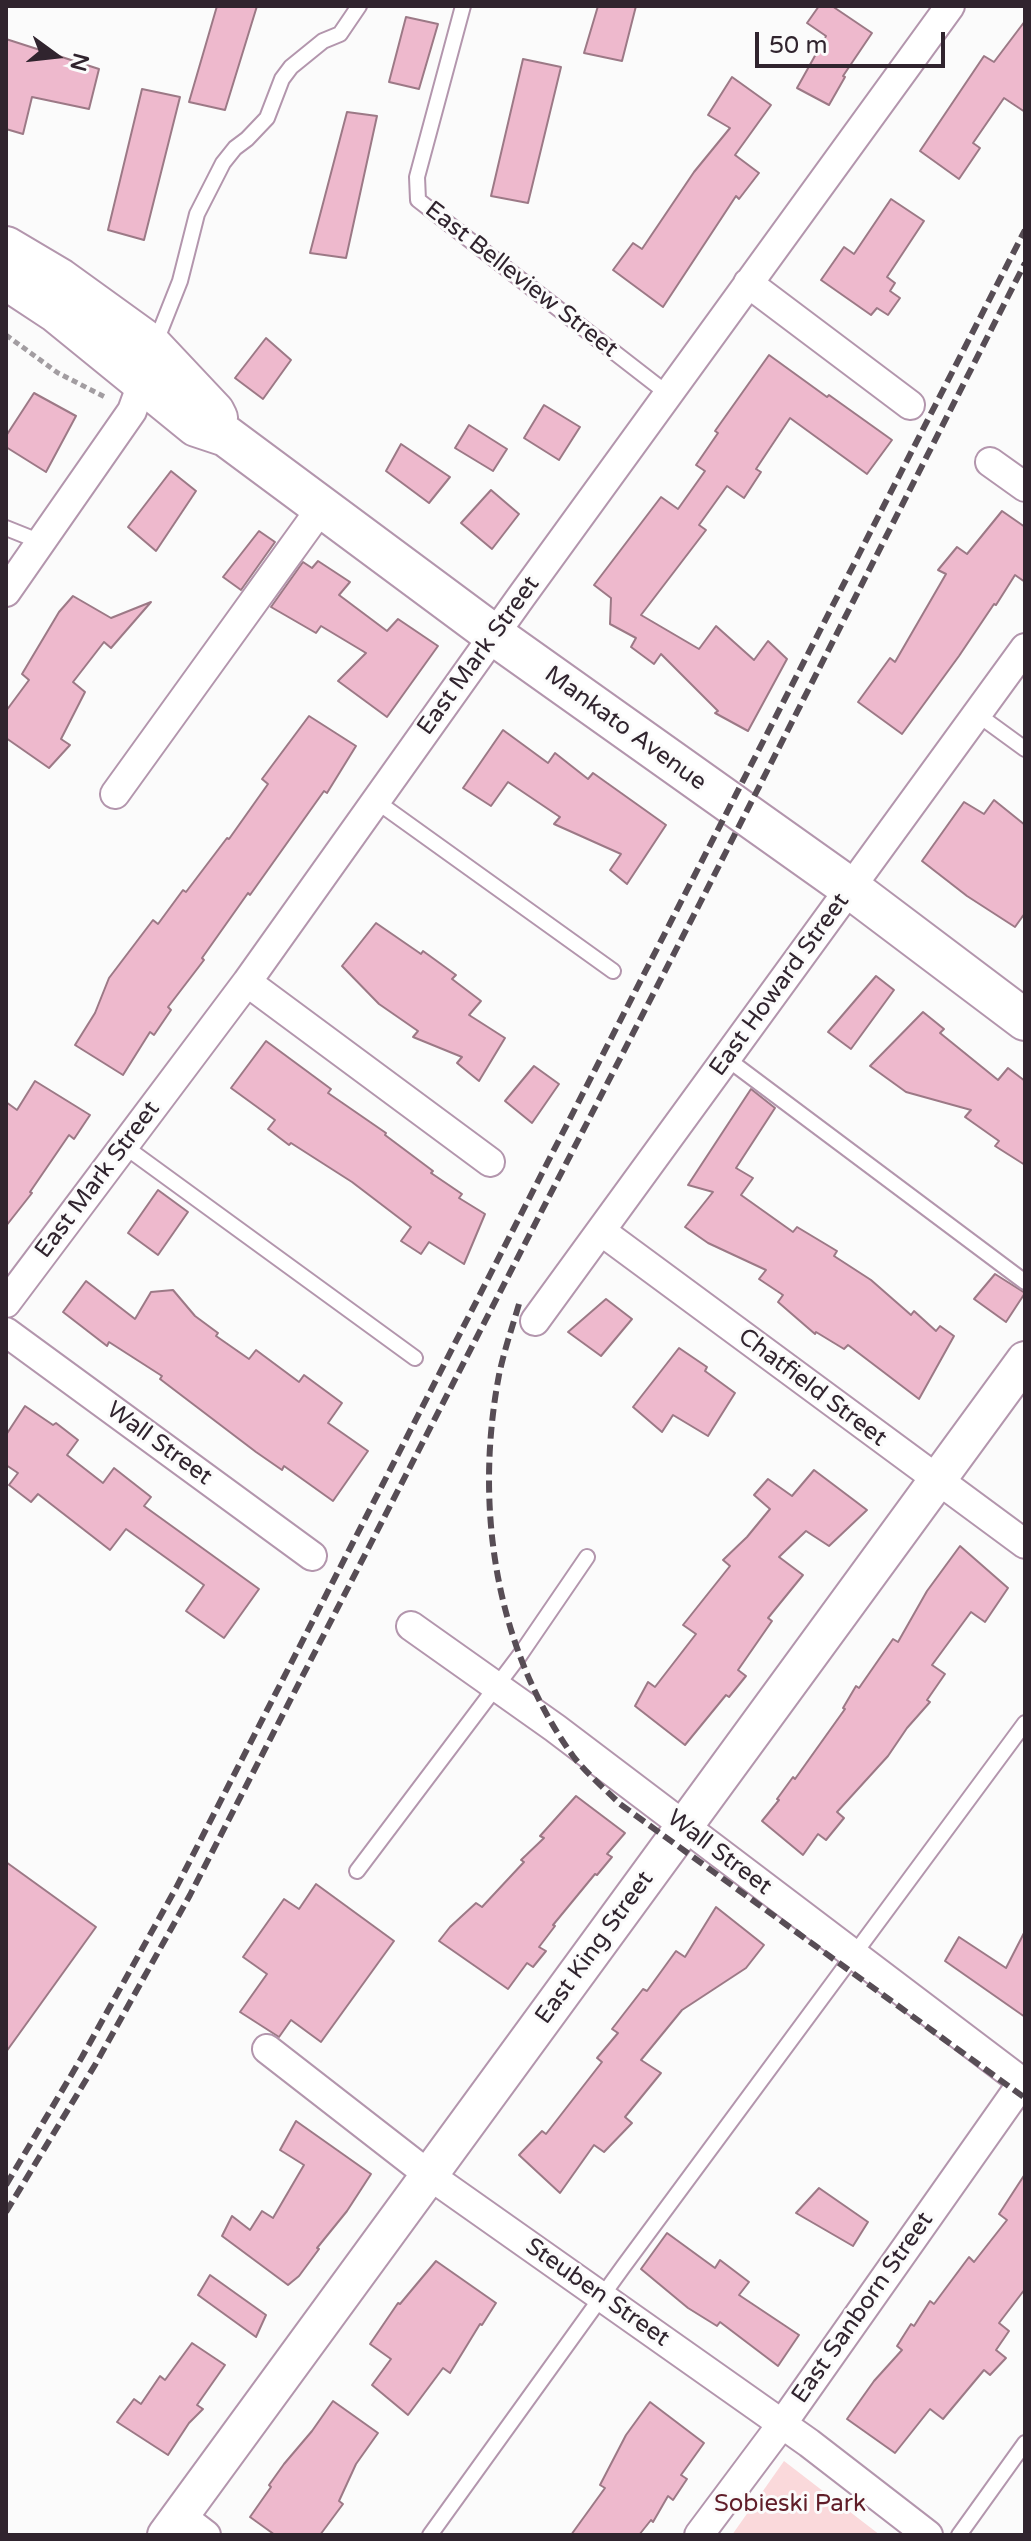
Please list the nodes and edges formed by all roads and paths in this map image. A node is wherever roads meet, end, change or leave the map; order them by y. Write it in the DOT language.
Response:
graph roads {
  1 [pos="359,6"];
  2 [pos="463,6"];
  3 [pos="950,6"];
  4 [pos="6,247"];
  5 [pos="6,279"];
  6 [pos="748,283"];
  7 [pos="6,335"];
  8 [pos="148,365"];
  9 [pos="668,394"];
  10 [pos="105,397"];
  11 [pos="910,405"];
  12 [pos="990,462"];
  13 [pos="1025,487"];
  14 [pos="322,507"];
  15 [pos="6,528"];
  16 [pos="41,542"];
  17 [pos="6,592"];
  18 [pos="494,635"];
  19 [pos="1025,648"];
  20 [pos="977,714"];
  21 [pos="1025,749"];
  22 [pos="115,794"];
  23 [pos="376,801"];
  24 [pos="850,888"];
  25 [pos="613,971"];
  26 [pos="247,982"];
  27 [pos="1025,1020"];
  28 [pos="726,1058"];
  29 [pos="124,1146"];
  30 [pos="490,1162"];
  31 [pos="601,1231"];
  32 [pos="1025,1282"];
  33 [pos="6,1303"];
  34 [pos="535,1321"];
  35 [pos="6,1332"];
  36 [pos="415,1358"];
  37 [pos="1025,1360"];
  38 [pos="937,1481"];
  39 [pos="1025,1544"];
  40 [pos="312,1556"];
  41 [pos="587,1557"];
  42 [pos="411,1626"];
  43 [pos="496,1687"];
  44 [pos="1025,1723"];
  45 [pos="683,1826"];
  46 [pos="357,1871"];
  47 [pos="854,1955"];
  48 [pos="267,2049"];
  49 [pos="1024,2081"];
  50 [pos="429,2175"];
  51 [pos="602,2297"];
  52 [pos="782,2424"];
  53 [pos="1025,2443"];
  54 [pos="184,2528"];
  55 [pos="430,2535"];
  56 [pos="699,2535"];
  57 [pos="928,2535"];
  58 [pos="959,2535"];
  1 -- 8 [label="lane"];
  2 -- 9 [label="lane, East Belleview Street"];
  3 -- 6 [label="street, East Mark Street"];
  4 -- 8 [label="main road, Mankato Avenue"];
  5 -- 8 [label="main road, Mankato Avenue"];
  6 -- 9 [label="street, East Mark Street"];
  6 -- 11 [label="street"];
  7 -- 10 [label="path"];
  8 -- 14 [label="main road, Mankato Avenue"];
  8 -- 16 [label="street"];
  9 -- 18 [label="street, East Mark Street"];
  12 -- 13 [label="street"];
  14 -- 18 [label="main road, Mankato Avenue"];
  14 -- 22 [label="street"];
  15 -- 16 [label="lane"];
  16 -- 17 [label="street"];
  18 -- 23 [label="street, East Mark Street"];
  18 -- 24 [label="main road, Mankato Avenue"];
  19 -- 20 [label="street, East Howard Street"];
  20 -- 21 [label="lane"];
  20 -- 24 [label="street, East Howard Street"];
  23 -- 25 [label="lane"];
  23 -- 26 [label="street, East Mark Street"];
  24 -- 27 [label="main road, Mankato Avenue"];
  24 -- 28 [label="street, East Howard Street"];
  26 -- 29 [label="street, East Mark Street"];
  26 -- 30 [label="street"];
  28 -- 31 [label="street, East Howard Street"];
  28 -- 32 [label="lane"];
  29 -- 33 [label="street, East Mark Street"];
  29 -- 36 [label="lane"];
  31 -- 34 [label="street, East Howard Street"];
  31 -- 38 [label="street, Chatfield Street"];
  35 -- 40 [label="street, Wall Street"];
  37 -- 38 [label="street, East King Street"];
  38 -- 39 [label="street, Chatfield Street"];
  38 -- 45 [label="street, East King Street"];
  41 -- 43 [label="lane"];
  42 -- 43 [label="street, Wall Street"];
  43 -- 45 [label="street, Wall Street"];
  43 -- 46 [label="lane"];
  44 -- 47 [label="lane"];
  45 -- 47 [label="street, Wall Street"];
  45 -- 50 [label="street, East King Street"];
  47 -- 49 [label="street, Wall Street"];
  47 -- 51 [label="lane"];
  48 -- 50 [label="street, Steuben Street"];
  49 -- 52 [label="street, East Sanborn Street"];
  50 -- 51 [label="street, Steuben Street"];
  50 -- 54 [label="street, East King Street"];
  51 -- 52 [label="street, Steuben Street"];
  51 -- 55 [label="lane"];
  52 -- 56 [label="street, East Sanborn Street"];
  52 -- 57 [label="street, Steuben Street"];
  53 -- 58 [label="lane"];
}
